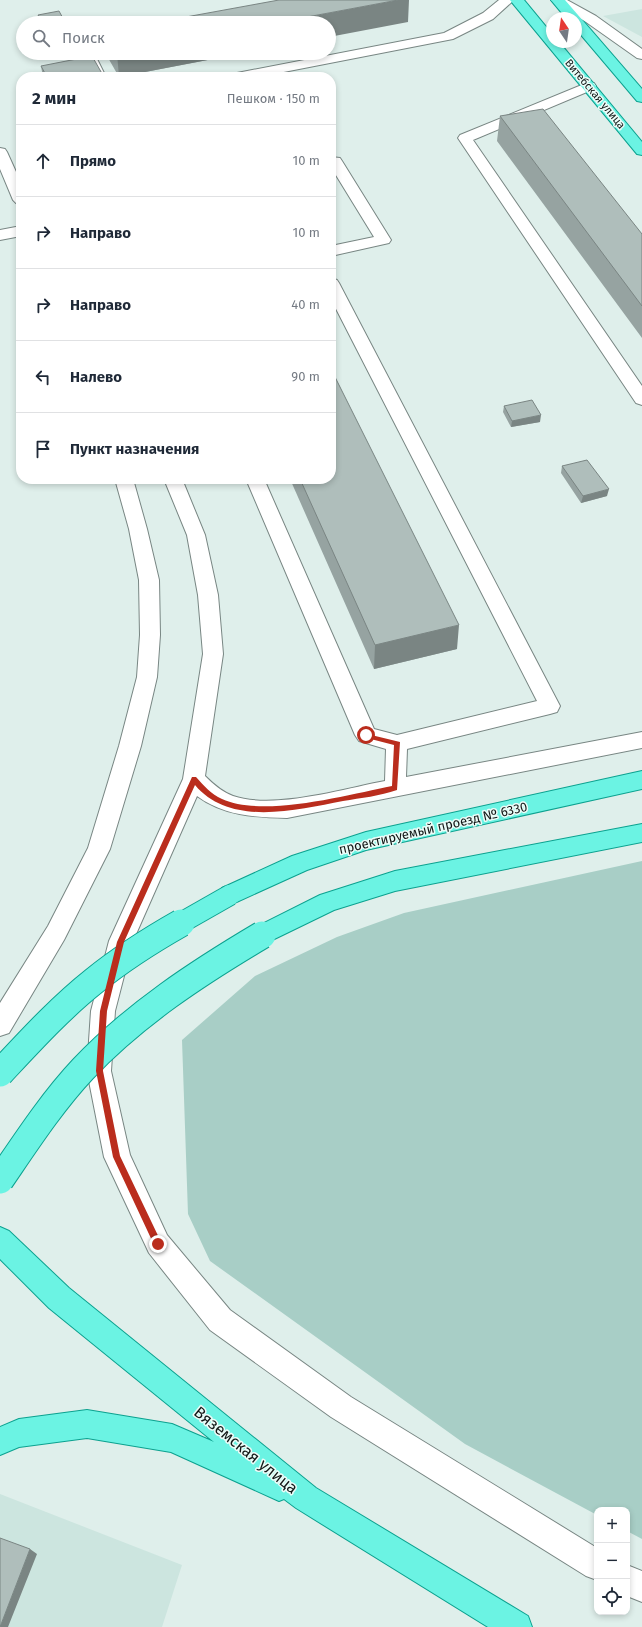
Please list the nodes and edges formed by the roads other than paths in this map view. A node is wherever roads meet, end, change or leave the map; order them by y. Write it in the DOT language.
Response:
graph roads {
  1 [pos="507,0"];
  2 [pos="517,0"];
  3 [pos="558,0"];
  4 [pos="568,12"];
  5 [pos="582,28"];
  6 [pos="642,55"];
  7 [pos="336,58"];
  8 [pos="90,60"];
  9 [pos="324,60"];
  10 [pos="96,72"];
  11 [pos="263,72"];
  12 [pos="589,86"];
  13 [pos="642,98"];
  14 [pos="642,151"];
  15 [pos="0,152"];
  16 [pos="336,163"];
  17 [pos="16,189"];
  18 [pos="16,233"];
  19 [pos="0,235"];
  20 [pos="336,250"];
  21 [pos="336,293"];
  22 [pos="642,400"];
  23 [pos="125,484"];
  24 [pos="175,484"];
  25 [pos="258,484"];
  26 [pos="642,740"];
  27 [pos="397,743"];
  28 [pos="194,779"];
  29 [pos="642,780"];
  30 [pos="395,788"];
  31 [pos="642,833"];
  32 [pos="0,1025"];
  33 [pos="0,1073"];
  34 [pos="0,1180"];
  35 [pos="0,1240"];
  36 [pos="0,1441"];
  37 [pos="306,1498"];
  38 [pos="594,1563"];
  39 [pos="630,1581"];
  40 [pos="642,1587"];
  41 [pos="517,1627"];
  1 -- 7 [label="street"];
  2 -- 12 [label="main road, Витебская улица"];
  3 -- 4 [label="main road"];
  3 -- 6 [label="street"];
  5 -- 13 [label="main road"];
  8 -- 10 [label="street"];
  9 -- 11 [label="street"];
  12 -- 14 [label="main road, Витебская улица"];
  12 -- 22 [label="street"];
  15 -- 17 [label="street"];
  16 -- 20 [label="street"];
  18 -- 19 [label="street"];
  21 -- 27 [label="street"];
  23 -- 32 [label="street"];
  24 -- 28 [label="street"];
  25 -- 27 [label="street"];
  26 -- 30 [label="street"];
  27 -- 30 [label="street"];
  28 -- 30 [label="street"];
  28 -- 38 [label="street"];
  29 -- 33 [label="main road, проектируемый проезд № 6330, bridge"];
  31 -- 34 [label="main road, bridge"];
  35 -- 37 [label="main road, Вяземская улица"];
  36 -- 37 [label="main road"];
  37 -- 41 [label="main road, Вяземская улица"];
  39 -- 40 [label="street"];
}
